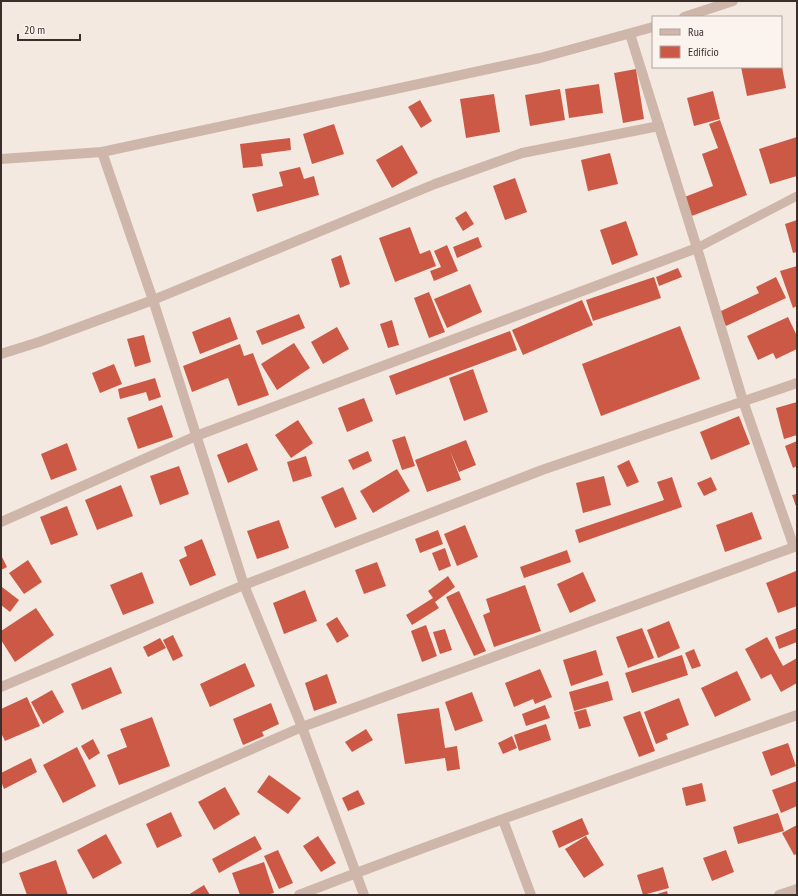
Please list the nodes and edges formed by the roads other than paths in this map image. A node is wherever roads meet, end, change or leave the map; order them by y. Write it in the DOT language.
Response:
graph roads {
  1 [pos="733,1"];
  2 [pos="687,16"];
  3 [pos="652,27"];
  4 [pos="630,34"];
  5 [pos="659,126"];
  6 [pos="102,152"];
  7 [pos="1,159"];
  8 [pos="797,196"];
  9 [pos="698,248"];
  10 [pos="153,300"];
  11 [pos="1,354"];
  12 [pos="797,383"];
  13 [pos="743,401"];
  14 [pos="196,436"];
  15 [pos="1,522"];
  16 [pos="796,547"];
  17 [pos="244,585"];
  18 [pos="1,687"];
  19 [pos="797,715"];
  20 [pos="302,727"];
  21 [pos="503,820"];
  22 [pos="1,859"];
  23 [pos="356,873"];
  24 [pos="797,889"];
  25 [pos="299,895"];
  26 [pos="364,895"];
  27 [pos="531,895"];
  28 [pos="779,895"];
  1 -- 2 [label="street"];
  3 -- 4 [label="street"];
  4 -- 5 [label="street"];
  4 -- 6 [label="street"];
  5 -- 9 [label="street"];
  5 -- 10 [label="street"];
  6 -- 7 [label="street"];
  6 -- 10 [label="street"];
  8 -- 9 [label="lane"];
  9 -- 13 [label="street"];
  9 -- 14 [label="street"];
  10 -- 11 [label="street"];
  10 -- 14 [label="street"];
  12 -- 13 [label="street"];
  13 -- 16 [label="street"];
  13 -- 17 [label="street"];
  14 -- 15 [label="street"];
  14 -- 17 [label="street"];
  16 -- 20 [label="street"];
  17 -- 18 [label="street"];
  17 -- 20 [label="street"];
  19 -- 21 [label="street"];
  20 -- 22 [label="street"];
  20 -- 23 [label="street"];
  21 -- 23 [label="street"];
  21 -- 27 [label="street"];
  23 -- 25 [label="street"];
  23 -- 26 [label="street"];
  24 -- 28 [label="street"];
}
